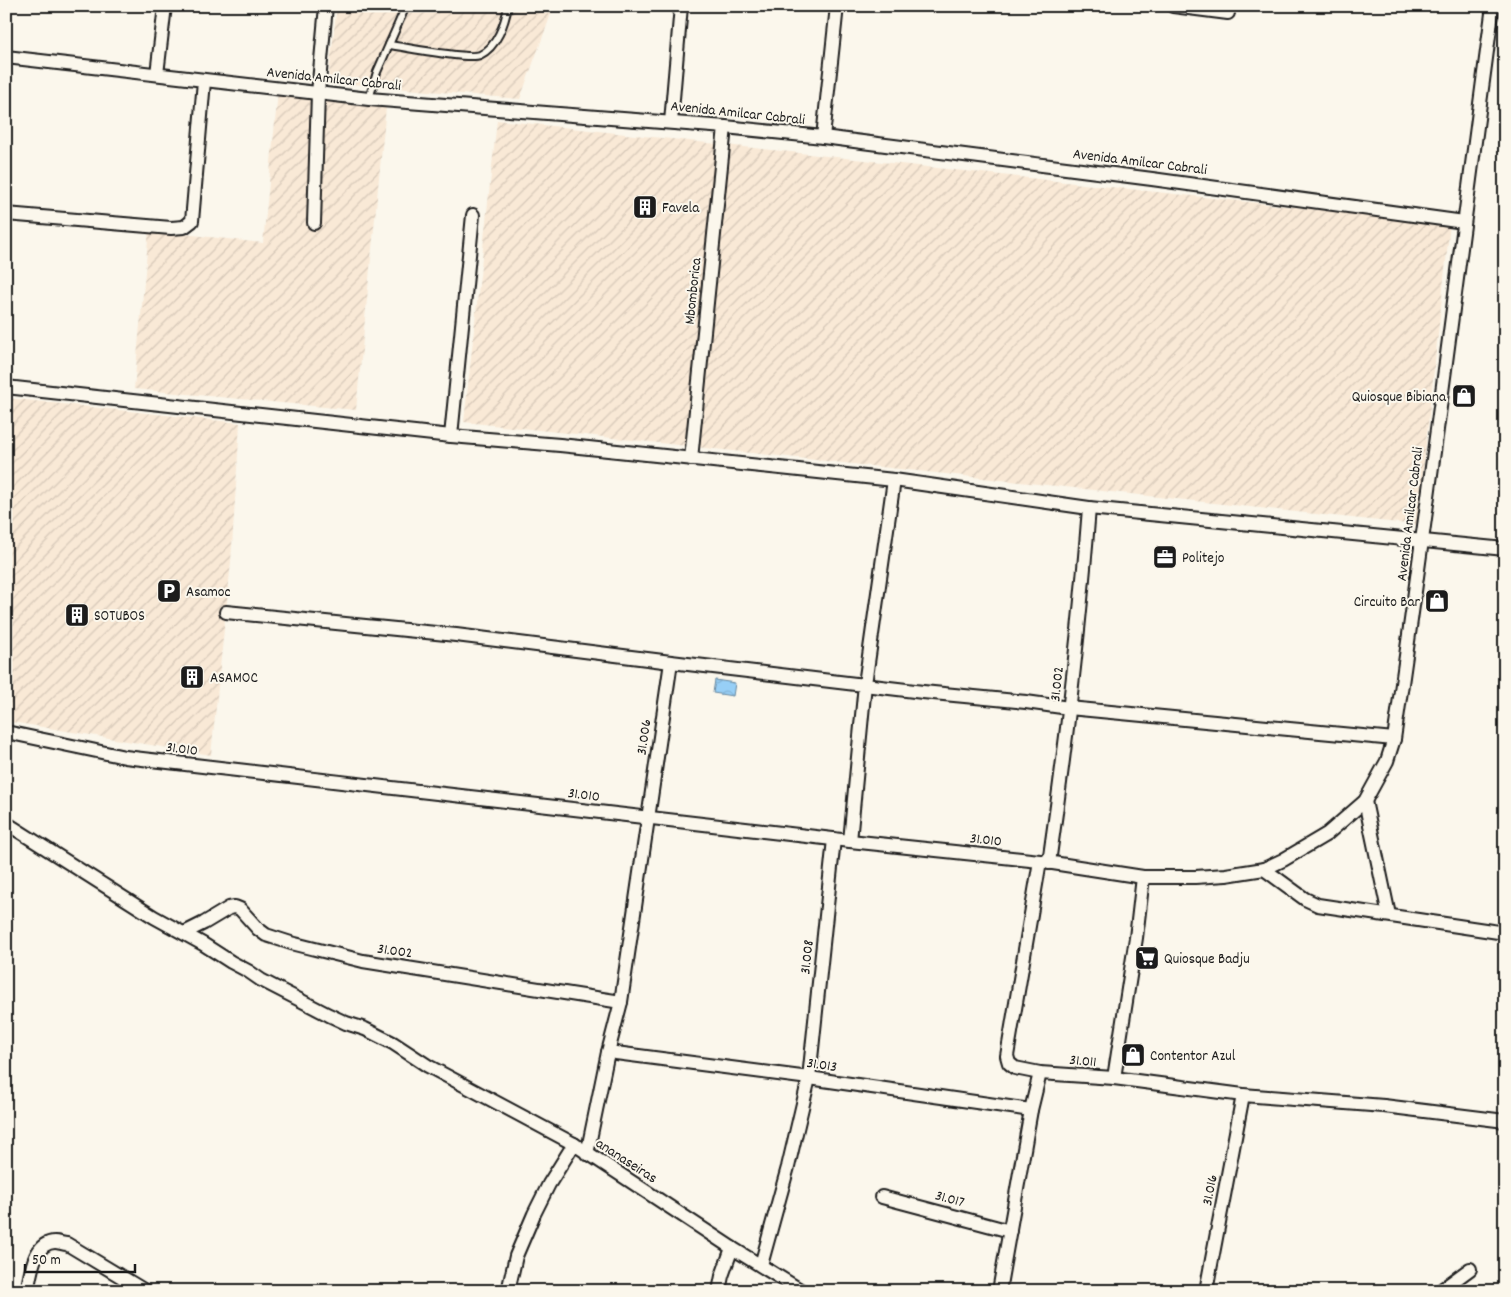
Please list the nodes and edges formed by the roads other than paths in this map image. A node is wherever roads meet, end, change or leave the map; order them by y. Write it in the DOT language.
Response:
graph roads {
  1 [pos="164,6"];
  2 [pos="326,6"];
  3 [pos="406,6"];
  4 [pos="508,6"];
  5 [pos="681,6"];
  6 [pos="836,6"];
  7 [pos="1173,6"];
  8 [pos="1492,6"];
  9 [pos="1228,13"];
  10 [pos="389,45"];
  11 [pos="6,58"];
  12 [pos="157,74"];
  13 [pos="204,81"];
  14 [pos="318,92"];
  15 [pos="369,99"];
  16 [pos="671,122"];
  17 [pos="725,126"];
  18 [pos="823,137"];
  19 [pos="6,214"];
  20 [pos="472,215"];
  21 [pos="1464,222"];
  22 [pos="314,223"];
  23 [pos="6,387"];
  24 [pos="451,436"];
  25 [pos="691,459"];
  26 [pos="894,480"];
  27 [pos="1090,508"];
  28 [pos="1423,540"];
  29 [pos="1505,549"];
  30 [pos="226,612"];
  31 [pos="671,662"];
  32 [pos="866,684"];
  33 [pos="1069,708"];
  34 [pos="6,732"];
  35 [pos="1394,739"];
  36 [pos="1365,801"];
  37 [pos="648,818"];
  38 [pos="6,823"];
  39 [pos="834,839"];
  40 [pos="850,841"];
  41 [pos="1045,862"];
  42 [pos="1264,869"];
  43 [pos="1144,877"];
  44 [pos="1389,915"];
  45 [pos="184,933"];
  46 [pos="1505,933"];
  47 [pos="621,1002"];
  48 [pos="608,1052"];
  49 [pos="1040,1073"];
  50 [pos="809,1078"];
  51 [pos="1114,1078"];
  52 [pos="1243,1095"];
  53 [pos="1031,1110"];
  54 [pos="1505,1121"];
  55 [pos="574,1144"];
  56 [pos="588,1154"];
  57 [pos="882,1197"];
  58 [pos="1010,1231"];
  59 [pos="732,1248"];
  60 [pos="761,1265"];
  61 [pos="1470,1269"];
  62 [pos="27,1291"];
  63 [pos="145,1291"];
  64 [pos="508,1291"];
  65 [pos="719,1291"];
  66 [pos="802,1291"];
  67 [pos="1000,1291"];
  68 [pos="1206,1291"];
  69 [pos="1440,1291"];
  1 -- 12 [label="street"];
  2 -- 14 [label="street"];
  3 -- 10 [label="lane"];
  4 -- 10 [label="lane"];
  5 -- 16 [label="street"];
  6 -- 18 [label="street"];
  7 -- 9 [label="street"];
  8 -- 21 [label="street, Avenida Amilcar Cabrali"];
  10 -- 15 [label="lane"];
  11 -- 12 [label="street, Avenida Amilcar Cabrali"];
  12 -- 13 [label="street, Avenida Amilcar Cabrali"];
  13 -- 14 [label="street, Avenida Amilcar Cabrali"];
  13 -- 19 [label="street"];
  14 -- 15 [label="street, Avenida Amilcar Cabrali"];
  14 -- 22 [label="street"];
  15 -- 16 [label="street, Avenida Amilcar Cabrali"];
  16 -- 17 [label="street, Avenida Amilcar Cabrali"];
  17 -- 18 [label="street, Avenida Amilcar Cabrali"];
  17 -- 25 [label="street, Mbomborica"];
  18 -- 21 [label="street, Avenida Amilcar Cabrali"];
  20 -- 24 [label="street"];
  21 -- 28 [label="street, Avenida Amilcar Cabrali"];
  23 -- 24 [label="street"];
  24 -- 25 [label="street"];
  25 -- 26 [label="street"];
  26 -- 27 [label="street"];
  26 -- 32 [label="street"];
  27 -- 28 [label="street"];
  27 -- 33 [label="street, 31.002"];
  28 -- 29 [label="street"];
  28 -- 35 [label="street, Avenida Amilcar Cabrali"];
  30 -- 31 [label="street"];
  31 -- 32 [label="street"];
  31 -- 37 [label="street, 31.006"];
  32 -- 33 [label="street"];
  32 -- 40 [label="street"];
  33 -- 35 [label="street"];
  33 -- 41 [label="street, 31.002"];
  34 -- 37 [label="street, 31.010"];
  35 -- 36 [label="street, Avenida Amilcar Cabrali"];
  36 -- 42 [label="street, Avenida Amilcar Cabrali"];
  36 -- 44 [label="street"];
  37 -- 39 [label="street, 31.010"];
  37 -- 47 [label="street, 31.006"];
  38 -- 45 [label="street, ananaseiras"];
  39 -- 40 [label="street, 31.010"];
  39 -- 50 [label="street, 31.008"];
  40 -- 41 [label="street, 31.010"];
  41 -- 43 [label="street, 31.010"];
  41 -- 49 [label="street, 31.002"];
  42 -- 43 [label="street, Avenida Amilcar Cabrali"];
  42 -- 44 [label="street"];
  43 -- 51 [label="street"];
  44 -- 46 [label="street"];
  45 -- 47 [label="street, 31.002"];
  45 -- 55 [label="street, ananaseiras"];
  47 -- 48 [label="street, 31.006"];
  48 -- 50 [label="street, 31.013"];
  48 -- 56 [label="street, 31.006"];
  49 -- 51 [label="street, 31.011"];
  49 -- 53 [label="street"];
  50 -- 53 [label="street, 31.013"];
  50 -- 60 [label="street, 31.008"];
  51 -- 52 [label="street, 31.011"];
  52 -- 54 [label="street, 31.011"];
  52 -- 68 [label="street, 31.016"];
  53 -- 58 [label="street"];
  55 -- 56 [label="street, ananaseiras"];
  55 -- 64 [label="street"];
  56 -- 59 [label="street, ananaseiras"];
  57 -- 58 [label="street, 31.017"];
  58 -- 67 [label="street"];
  59 -- 60 [label="street, ananaseiras"];
  59 -- 65 [label="street"];
  60 -- 66 [label="street, ananaseiras"];
  61 -- 69 [label="street"];
  62 -- 63 [label="street"];
}
